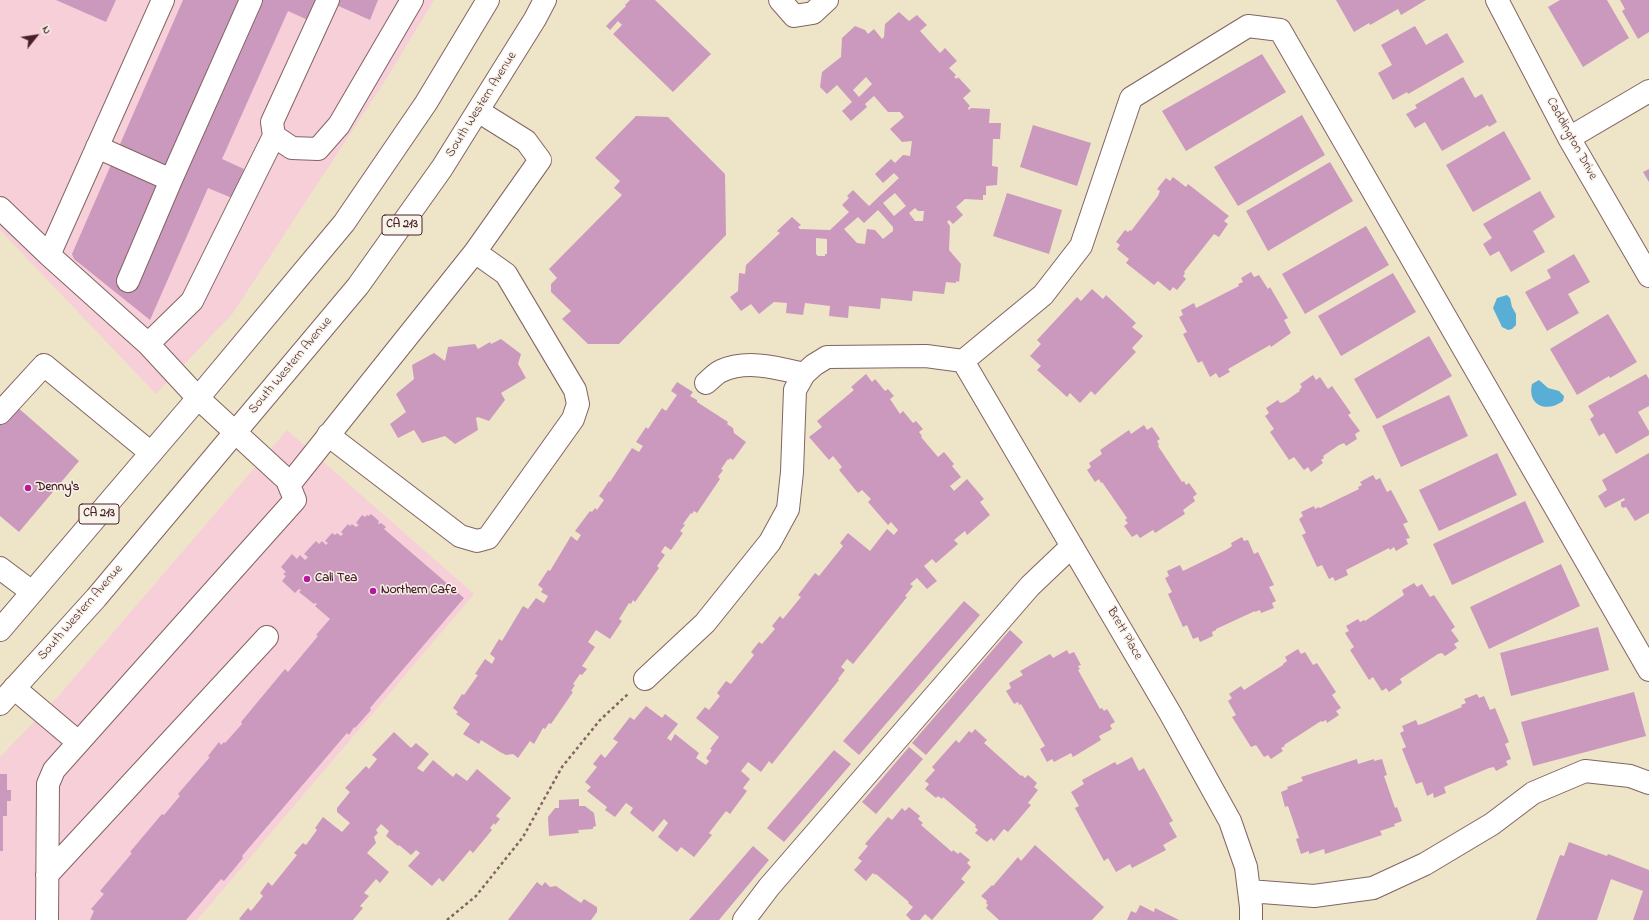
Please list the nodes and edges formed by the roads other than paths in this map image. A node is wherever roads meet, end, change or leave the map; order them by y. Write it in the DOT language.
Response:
graph roads {
  1 [pos="163,0"];
  2 [pos="251,0"];
  3 [pos="328,0"];
  4 [pos="412,0"];
  5 [pos="488,0"];
  6 [pos="545,0"];
  7 [pos="780,0"];
  8 [pos="827,0"];
  9 [pos="1497,0"];
  10 [pos="1649,91"];
  11 [pos="478,110"];
  12 [pos="274,136"];
  13 [pos="1569,138"];
  14 [pos="97,147"];
  15 [pos="171,180"];
  16 [pos="0,208"];
  17 [pos="475,252"];
  18 [pos="49,254"];
  19 [pos="1649,276"];
  20 [pos="128,282"];
  21 [pos="148,344"];
  22 [pos="963,361"];
  23 [pos="804,374"];
  24 [pos="706,383"];
  25 [pos="198,398"];
  26 [pos="0,412"];
  27 [pos="235,432"];
  28 [pos="328,435"];
  29 [pos="150,453"];
  30 [pos="289,485"];
  31 [pos="1072,546"];
  32 [pos="0,568"];
  33 [pos="32,592"];
  34 [pos="0,630"];
  35 [pos="267,637"];
  36 [pos="1649,670"];
  37 [pos="645,678"];
  38 [pos="7,696"];
  39 [pos="78,742"];
  40 [pos="1649,783"];
  41 [pos="47,875"];
  42 [pos="1249,891"];
  43 [pos="47,920"];
  44 [pos="744,920"];
  45 [pos="1251,920"];
  1 -- 14 [label="main road"];
  2 -- 15 [label="main road"];
  3 -- 12 [label="main road"];
  4 -- 12 [label="main road"];
  5 -- 25 [label="main road, CA 213"];
  6 -- 11 [label="main road, South Western Avenue / CA 213"];
  7 -- 8 [label="main road"];
  9 -- 13 [label="main road, Caddington Drive"];
  10 -- 13 [label="main road"];
  11 -- 17 [label="main road"];
  11 -- 27 [label="main road, South Western Avenue / CA 213"];
  12 -- 21 [label="main road"];
  13 -- 19 [label="main road, Caddington Drive"];
  14 -- 15 [label="main road"];
  14 -- 18 [label="main road"];
  15 -- 20 [label="main road"];
  16 -- 18 [label="main road"];
  17 -- 28 [label="main road"];
  17 -- 28 [label="main road"];
  18 -- 21 [label="main road"];
  21 -- 25 [label="main road"];
  22 -- 23 [label="main road"];
  22 -- 31 [label="main road, Brett Place"];
  22 -- 36 [label="main road"];
  23 -- 24 [label="main road"];
  23 -- 37 [label="main road"];
  25 -- 27 [label="main road"];
  25 -- 29 [label="main road, CA 213"];
  26 -- 29 [label="main road"];
  27 -- 30 [label="main road"];
  27 -- 38 [label="main road, South Western Avenue / CA 213"];
  28 -- 30 [label="main road"];
  29 -- 33 [label="main road, CA 213"];
  30 -- 39 [label="main road"];
  31 -- 42 [label="main road, Brett Place"];
  31 -- 44 [label="main road"];
  32 -- 33 [label="main road"];
  33 -- 34 [label="main road, CA 213"];
  35 -- 41 [label="main road"];
  38 -- 39 [label="main road"];
  39 -- 41 [label="main road"];
  40 -- 42 [label="main road"];
  41 -- 43 [label="main road"];
  42 -- 45 [label="main road, Brett Place"];
}
